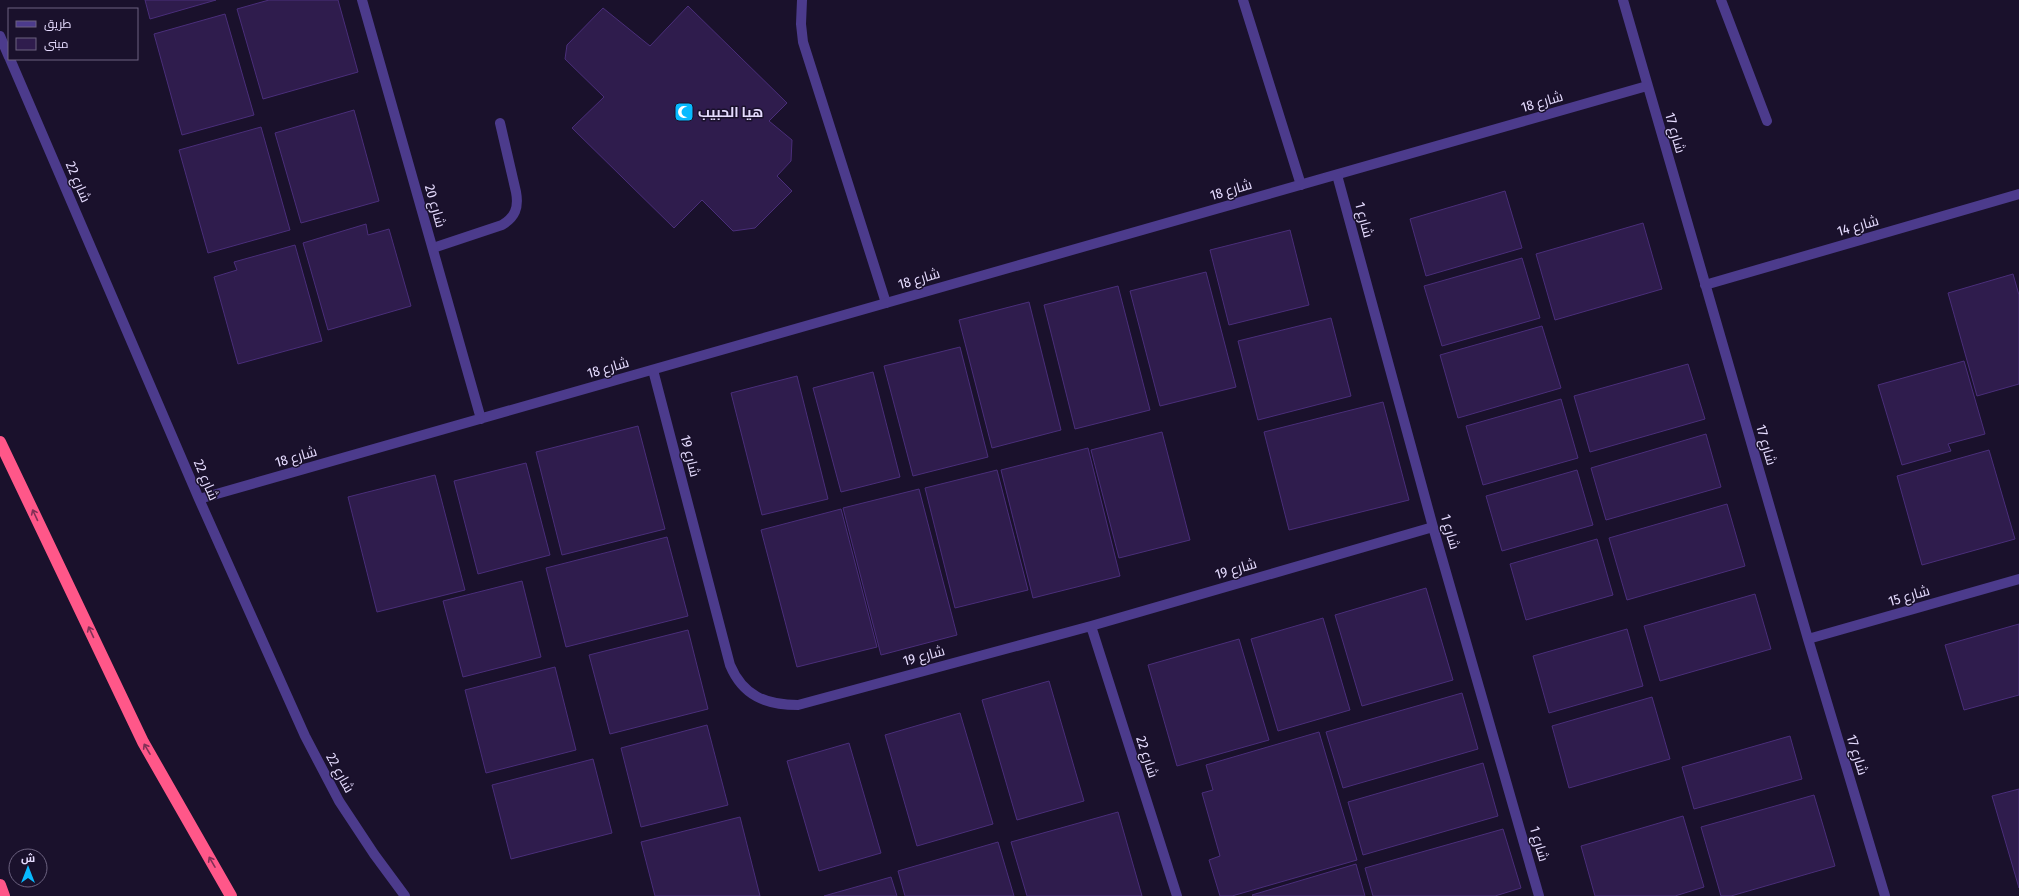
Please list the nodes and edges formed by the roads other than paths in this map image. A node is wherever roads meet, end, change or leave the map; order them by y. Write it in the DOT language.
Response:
graph roads {
  1 [pos="362,0"];
  2 [pos="802,0"];
  3 [pos="1243,0"];
  4 [pos="1623,0"];
  5 [pos="1721,0"];
  6 [pos="0,36"];
  7 [pos="8,54"];
  8 [pos="11,60"];
  9 [pos="1647,86"];
  10 [pos="1767,121"];
  11 [pos="500,123"];
  12 [pos="1337,175"];
  13 [pos="1301,185"];
  14 [pos="2019,194"];
  15 [pos="433,248"];
  16 [pos="1705,285"];
  17 [pos="886,303"];
  18 [pos="653,370"];
  19 [pos="481,419"];
  20 [pos="0,442"];
  21 [pos="199,499"];
  22 [pos="1433,526"];
  23 [pos="2019,579"];
  24 [pos="1091,626"];
  25 [pos="1808,639"];
  26 [pos="0,886"];
  27 [pos="4,896"];
  28 [pos="231,896"];
  29 [pos="405,896"];
  30 [pos="1177,896"];
  31 [pos="1539,896"];
  32 [pos="1885,896"];
  1 -- 15 [label="street, شارع 20"];
  2 -- 17 [label="street"];
  3 -- 13 [label="street"];
  4 -- 9 [label="street, شارع 17"];
  5 -- 10 [label="street"];
  6 -- 7 [label="street, شارع 22"];
  8 -- 21 [label="street, شارع 22"];
  9 -- 12 [label="street, شارع 18"];
  9 -- 16 [label="street, شارع 17"];
  11 -- 15 [label="street"];
  12 -- 13 [label="street, شارع 18"];
  12 -- 22 [label="street, شارع 1"];
  13 -- 17 [label="street, شارع 18"];
  14 -- 16 [label="street, شارع 14"];
  15 -- 19 [label="street, شارع 20"];
  16 -- 25 [label="street, شارع 17"];
  17 -- 18 [label="street, شارع 18"];
  18 -- 19 [label="street, شارع 18"];
  18 -- 24 [label="street, شارع 19"];
  19 -- 21 [label="street, شارع 18"];
  28 -- 20 [label="highway, one-way"];
  21 -- 29 [label="street, شارع 22"];
  22 -- 24 [label="street, شارع 19"];
  22 -- 31 [label="street, شارع 1"];
  23 -- 25 [label="street, شارع 15"];
  24 -- 30 [label="street, شارع 22"];
  25 -- 32 [label="street, شارع 17"];
  26 -- 27 [label="highway"];
}
